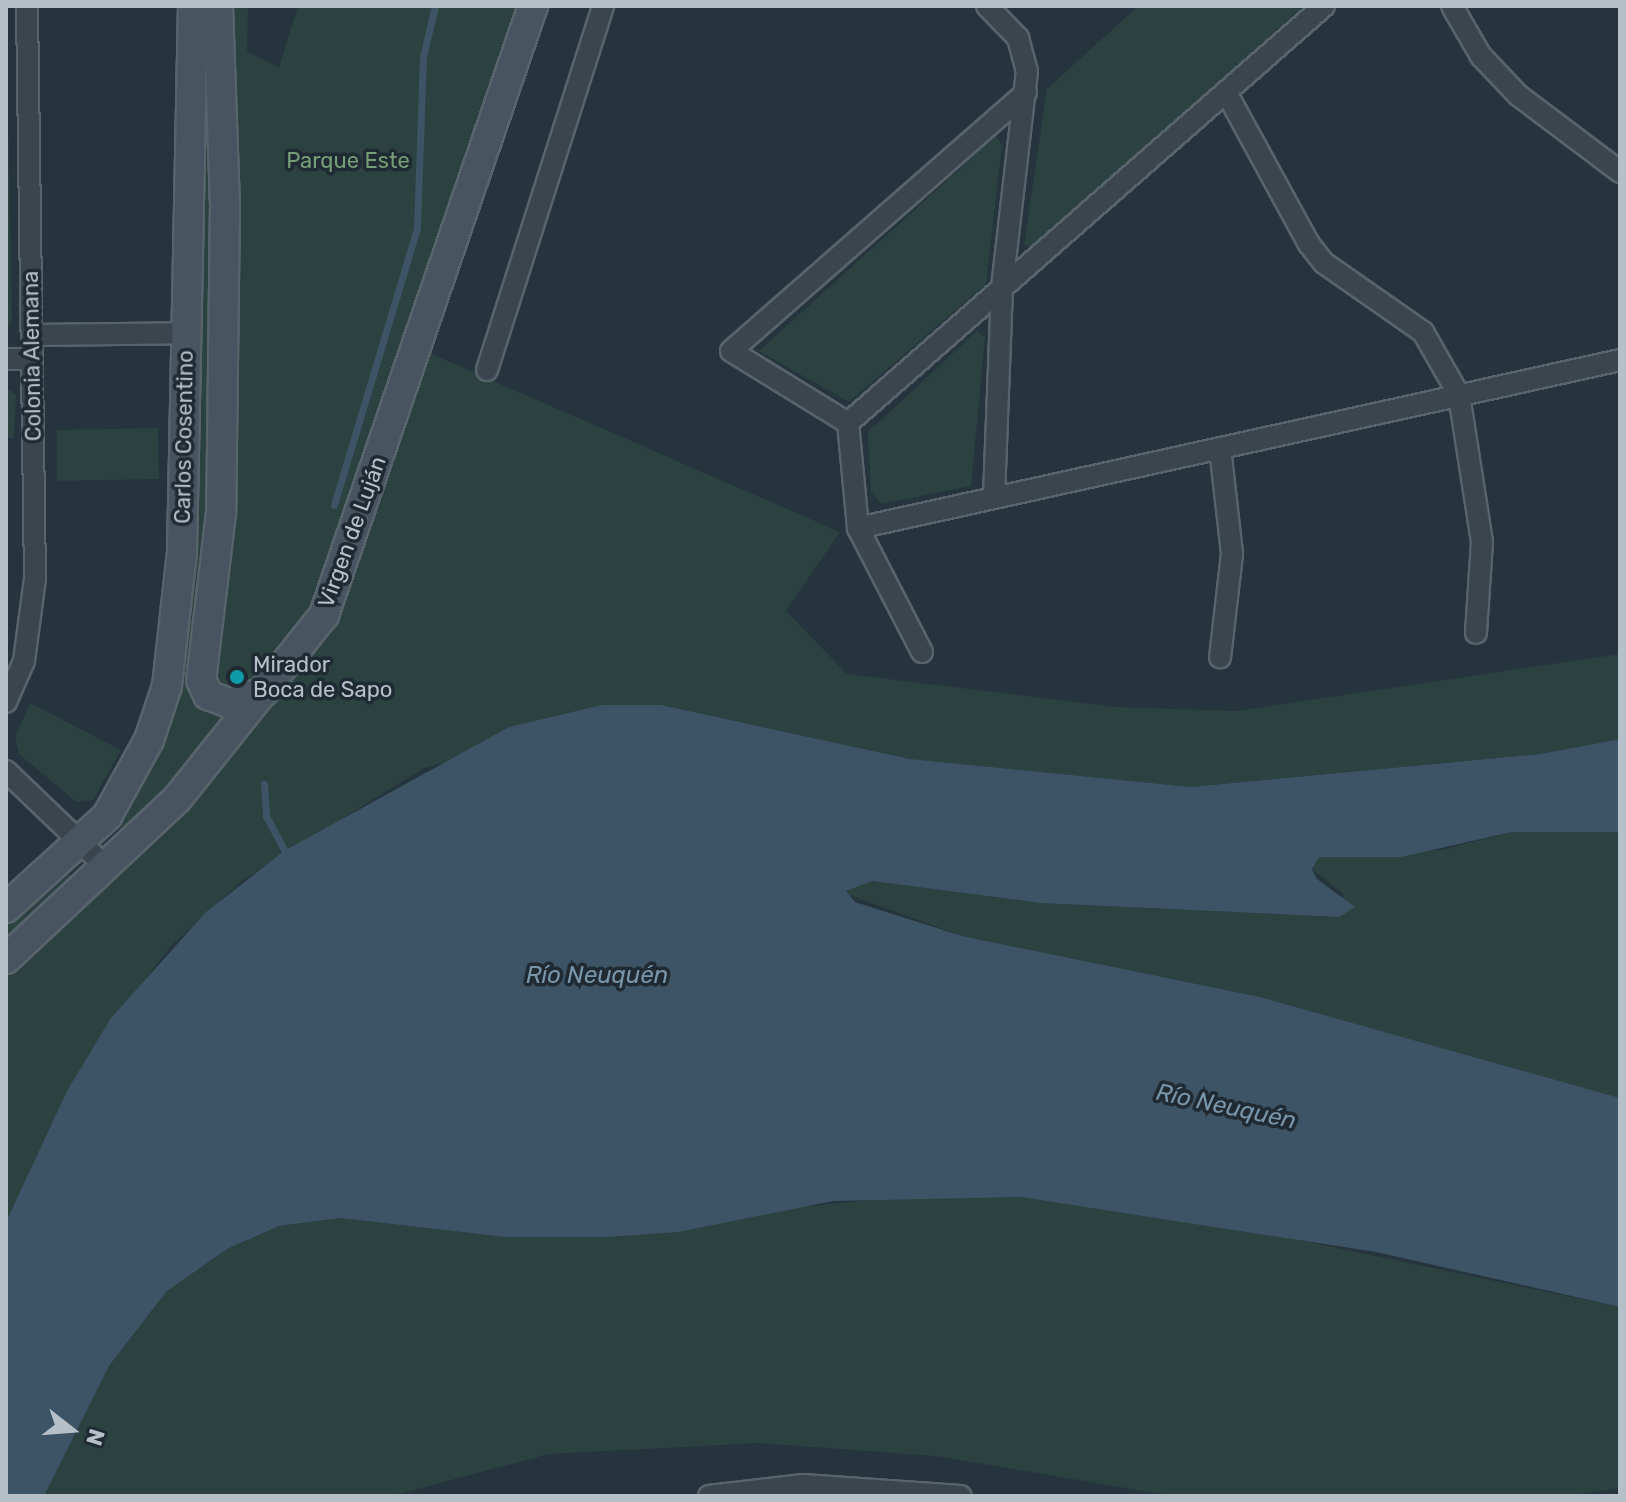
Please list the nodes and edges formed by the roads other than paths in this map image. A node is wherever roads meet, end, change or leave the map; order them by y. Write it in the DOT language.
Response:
graph roads {
  1 [pos="27,6"];
  2 [pos="193,6"];
  3 [pos="218,6"];
  4 [pos="533,6"];
  5 [pos="603,6"];
  6 [pos="987,6"];
  7 [pos="1324,6"];
  8 [pos="1452,6"];
  9 [pos="1226,92"];
  10 [pos="1026,93"];
  11 [pos="1620,172"];
  12 [pos="1002,288"];
  13 [pos="185,333"];
  14 [pos="32,335"];
  15 [pos="6,359"];
  16 [pos="32,359"];
  17 [pos="1620,360"];
  18 [pos="487,370"];
  19 [pos="1459,395"];
  20 [pos="848,423"];
  21 [pos="1220,448"];
  22 [pos="994,498"];
  23 [pos="858,528"];
  24 [pos="1476,633"];
  25 [pos="922,652"];
  26 [pos="1220,657"];
  27 [pos="266,689"];
  28 [pos="6,702"];
  29 [pos="6,771"];
  30 [pos="81,843"];
  31 [pos="107,868"];
  32 [pos="6,908"];
  33 [pos="6,959"];
  34 [pos="709,1496"];
  35 [pos="961,1496"];
  1 -- 14 [label="street, Colonia Alemana"];
  2 -- 13 [label="street, Carlos Cosentino"];
  3 -- 27 [label="street"];
  4 -- 27 [label="street, Virgen de Luján"];
  5 -- 18 [label="street"];
  6 -- 10 [label="street"];
  7 -- 9 [label="street"];
  8 -- 11 [label="street"];
  9 -- 12 [label="street"];
  9 -- 19 [label="street"];
  10 -- 12 [label="street"];
  10 -- 20 [label="street"];
  12 -- 20 [label="street"];
  12 -- 22 [label="street"];
  13 -- 14 [label="street"];
  13 -- 30 [label="street, Carlos Cosentino"];
  14 -- 16 [label="street, Colonia Alemana"];
  15 -- 16 [label="street"];
  16 -- 28 [label="street, Colonia Alemana"];
  17 -- 19 [label="street"];
  19 -- 21 [label="street"];
  19 -- 24 [label="street"];
  20 -- 23 [label="street"];
  21 -- 22 [label="street"];
  21 -- 26 [label="street"];
  22 -- 23 [label="street"];
  23 -- 25 [label="street"];
  27 -- 31 [label="street, Virgen de Luján"];
  29 -- 30 [label="street"];
  30 -- 31 [label="street"];
  30 -- 32 [label="street"];
  31 -- 33 [label="street, Virgen de Luján"];
  34 -- 35 [label="street"];
}
